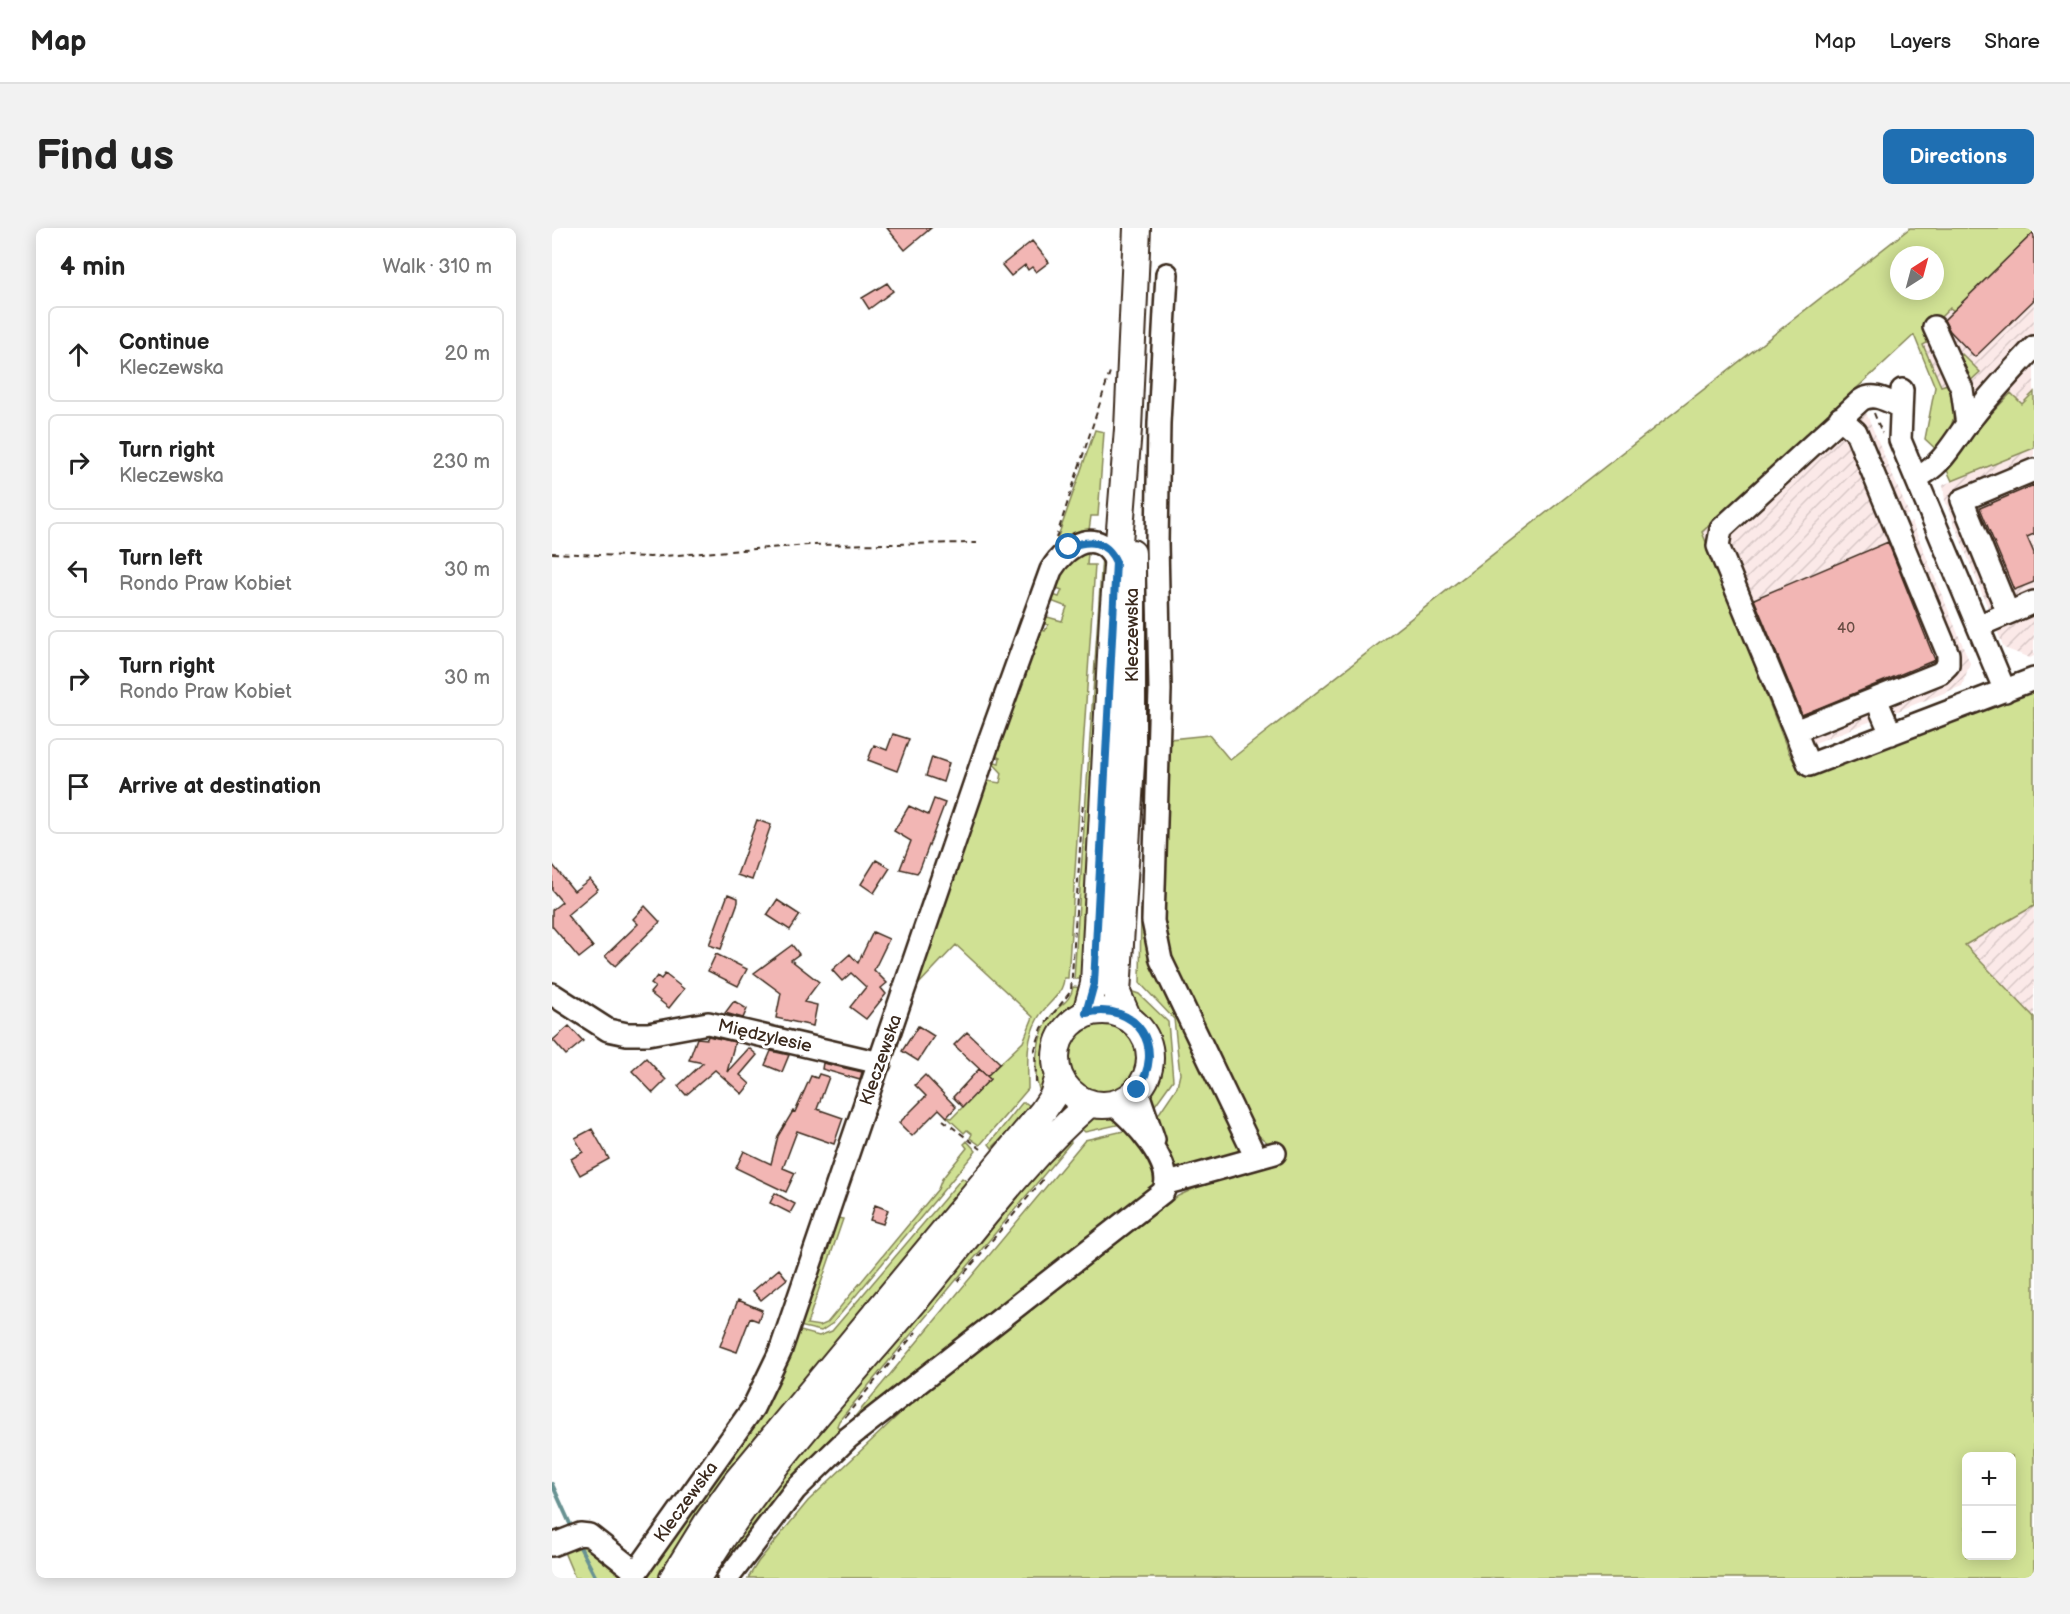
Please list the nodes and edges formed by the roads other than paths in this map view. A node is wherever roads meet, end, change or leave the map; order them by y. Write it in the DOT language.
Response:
graph roads {
  1 [pos="1137,228"];
  2 [pos="1167,274"];
  3 [pos="1934,327"];
  4 [pos="2034,348"];
  5 [pos="1840,418"];
  6 [pos="1966,425"];
  7 [pos="1128,429"];
  8 [pos="2034,470"];
  9 [pos="1916,478"];
  10 [pos="1119,518"];
  11 [pos="1100,542"];
  12 [pos="1116,562"];
  13 [pos="2034,602"];
  14 [pos="2008,613"];
  15 [pos="1978,626"];
  16 [pos="2034,679"];
  17 [pos="2005,691"];
  18 [pos="1876,699"];
  19 [pos="1795,731"];
  20 [pos="1891,734"];
  21 [pos="552,994"];
  22 [pos="1086,1013"];
  23 [pos="1128,1018"];
  24 [pos="880,1063"];
  25 [pos="1059,1076"];
  26 [pos="1137,1090"];
  27 [pos="1101,1104"];
  28 [pos="1156,1153"];
  29 [pos="1168,1183"];
  30 [pos="553,1542"];
  31 [pos="634,1575"];
  32 [pos="673,1578"];
  33 [pos="697,1578"];
  34 [pos="728,1578"];
  1 -- 7 [label="main road, Kleczewska"];
  2 -- 29 [label="street"];
  3 -- 6 [label="street"];
  4 -- 6 [label="street"];
  5 -- 9 [label="street"];
  5 -- 18 [label="street"];
  5 -- 19 [label="street"];
  6 -- 9 [label="street"];
  7 -- 10 [label="main road, Kleczewska"];
  7 -- 23 [label="main road, Kleczewska"];
  8 -- 14 [label="street"];
  9 -- 15 [label="street"];
  10 -- 11 [label="street"];
  10 -- 12 [label="main road, Kleczewska"];
  11 -- 12 [label="street, Kleczewska"];
  11 -- 24 [label="street, Kleczewska"];
  12 -- 22 [label="main road, Kleczewska"];
  13 -- 14 [label="street"];
  14 -- 15 [label="street"];
  15 -- 17 [label="street"];
  16 -- 17 [label="street"];
  17 -- 20 [label="street"];
  18 -- 19 [label="street"];
  18 -- 20 [label="street"];
  19 -- 20 [label="street"];
  21 -- 24 [label="street, Międzylesie"];
  22 -- 23 [label="main road"];
  22 -- 25 [label="main road"];
  23 -- 26 [label="main road"];
  24 -- 31 [label="street, Kleczewska"];
  25 -- 27 [label="main road"];
  25 -- 32 [label="main road, Kleczewska"];
  26 -- 27 [label="main road"];
  26 -- 28 [label="street"];
  27 -- 28 [label="street"];
  27 -- 33 [label="main road"];
  28 -- 29 [label="street"];
  29 -- 34 [label="street"];
  30 -- 31 [label="street"];
}
